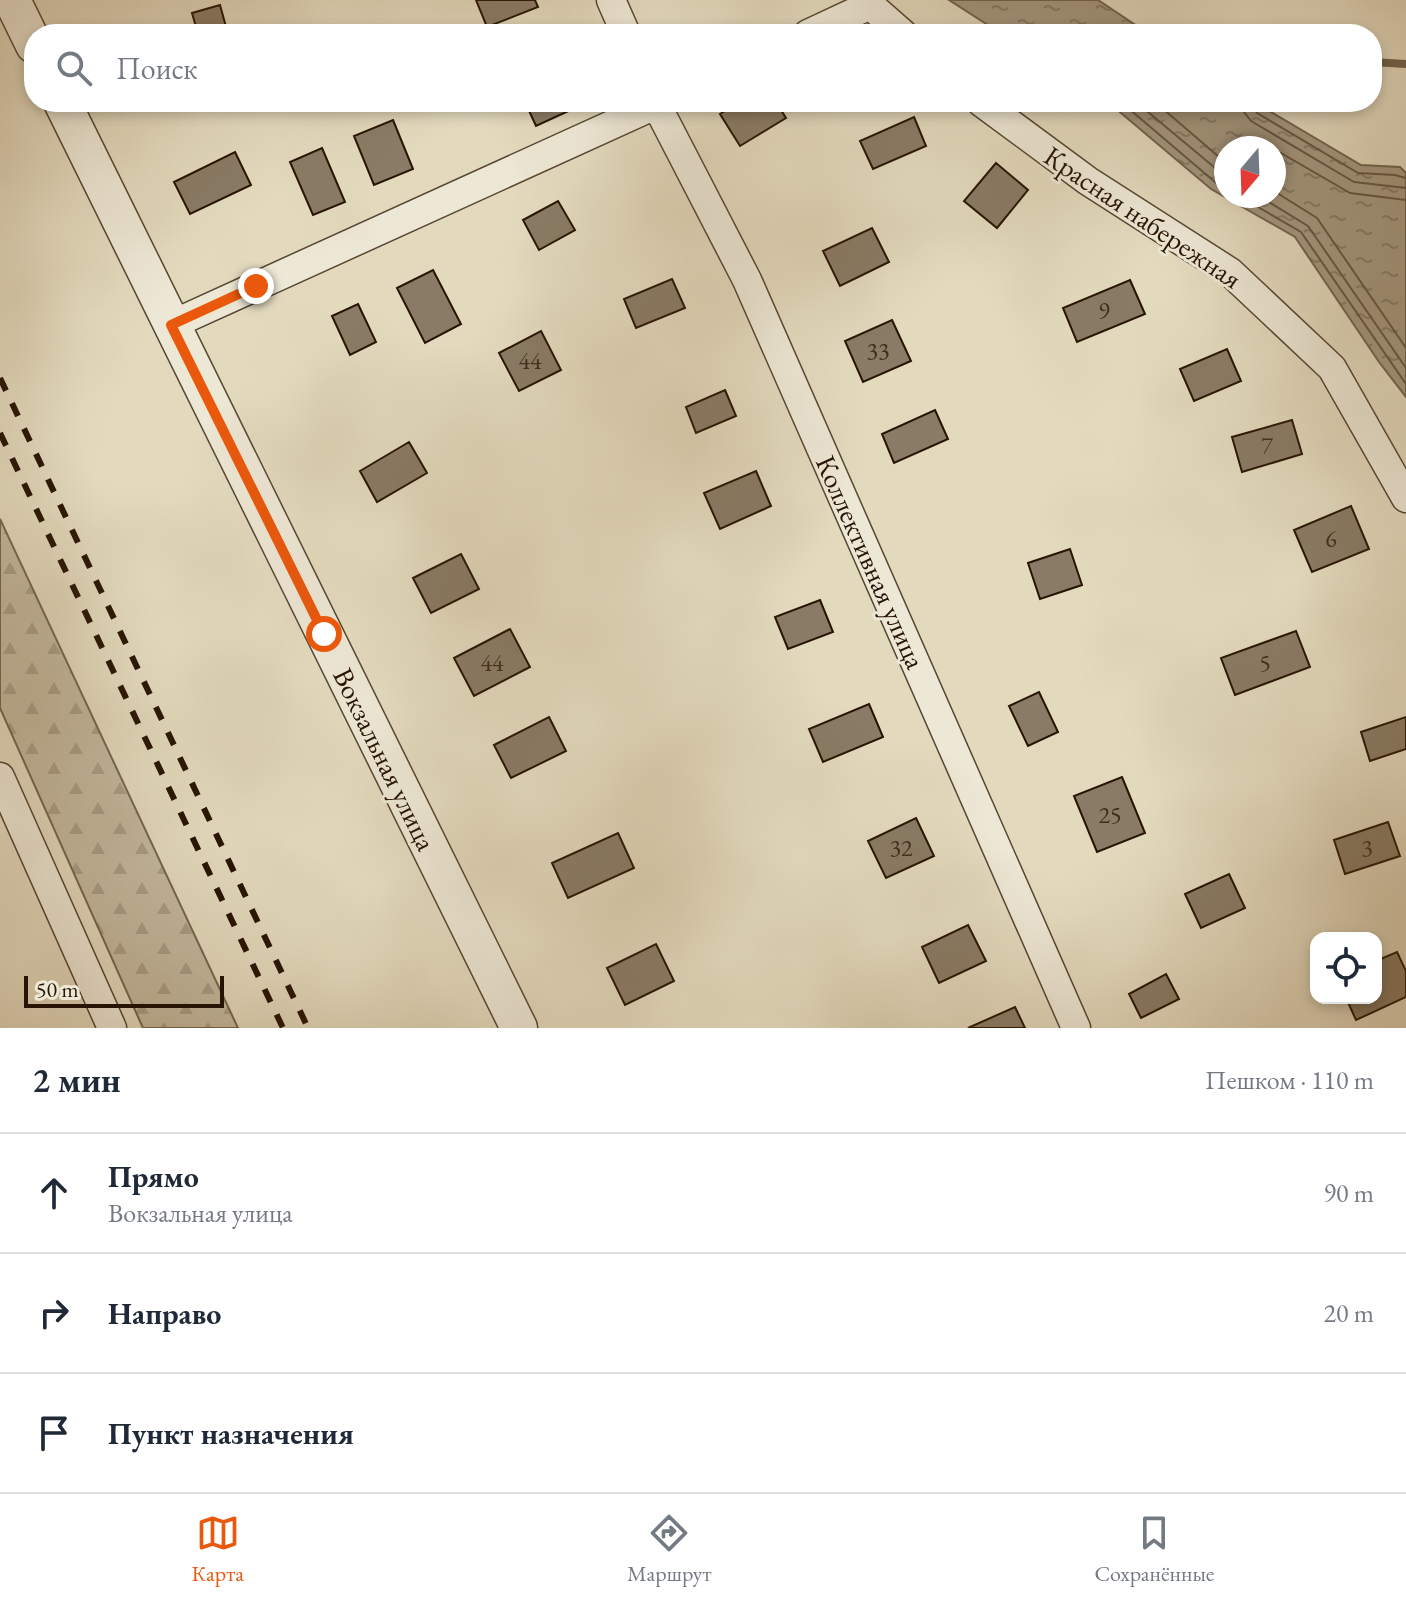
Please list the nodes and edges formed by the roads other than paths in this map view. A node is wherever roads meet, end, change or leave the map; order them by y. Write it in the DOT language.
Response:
graph roads {
  1 [pos="12,0"];
  2 [pos="611,0"];
  3 [pos="869,2"];
  4 [pos="622,24"];
  5 [pos="827,24"];
  6 [pos="892,24"];
  7 [pos="24,25"];
  8 [pos="67,112"];
  9 [pos="638,112"];
  10 [pos="663,112"];
  11 [pos="995,112"];
  12 [pos="171,325"];
  13 [pos="1406,498"];
  14 [pos="0,777"];
  15 [pos="112,1028"];
  16 [pos="519,1028"];
  17 [pos="1076,1028"];
  1 -- 7 [label="street"];
  2 -- 4 [label="street"];
  3 -- 5 [label="street"];
  3 -- 6 [label="street"];
  8 -- 12 [label="street, Вокзальная улица"];
  9 -- 12 [label="street"];
  10 -- 17 [label="street, Коллективная улица"];
  11 -- 13 [label="street, Красная набережная"];
  12 -- 16 [label="street, Вокзальная улица"];
  14 -- 15 [label="street"];
}
